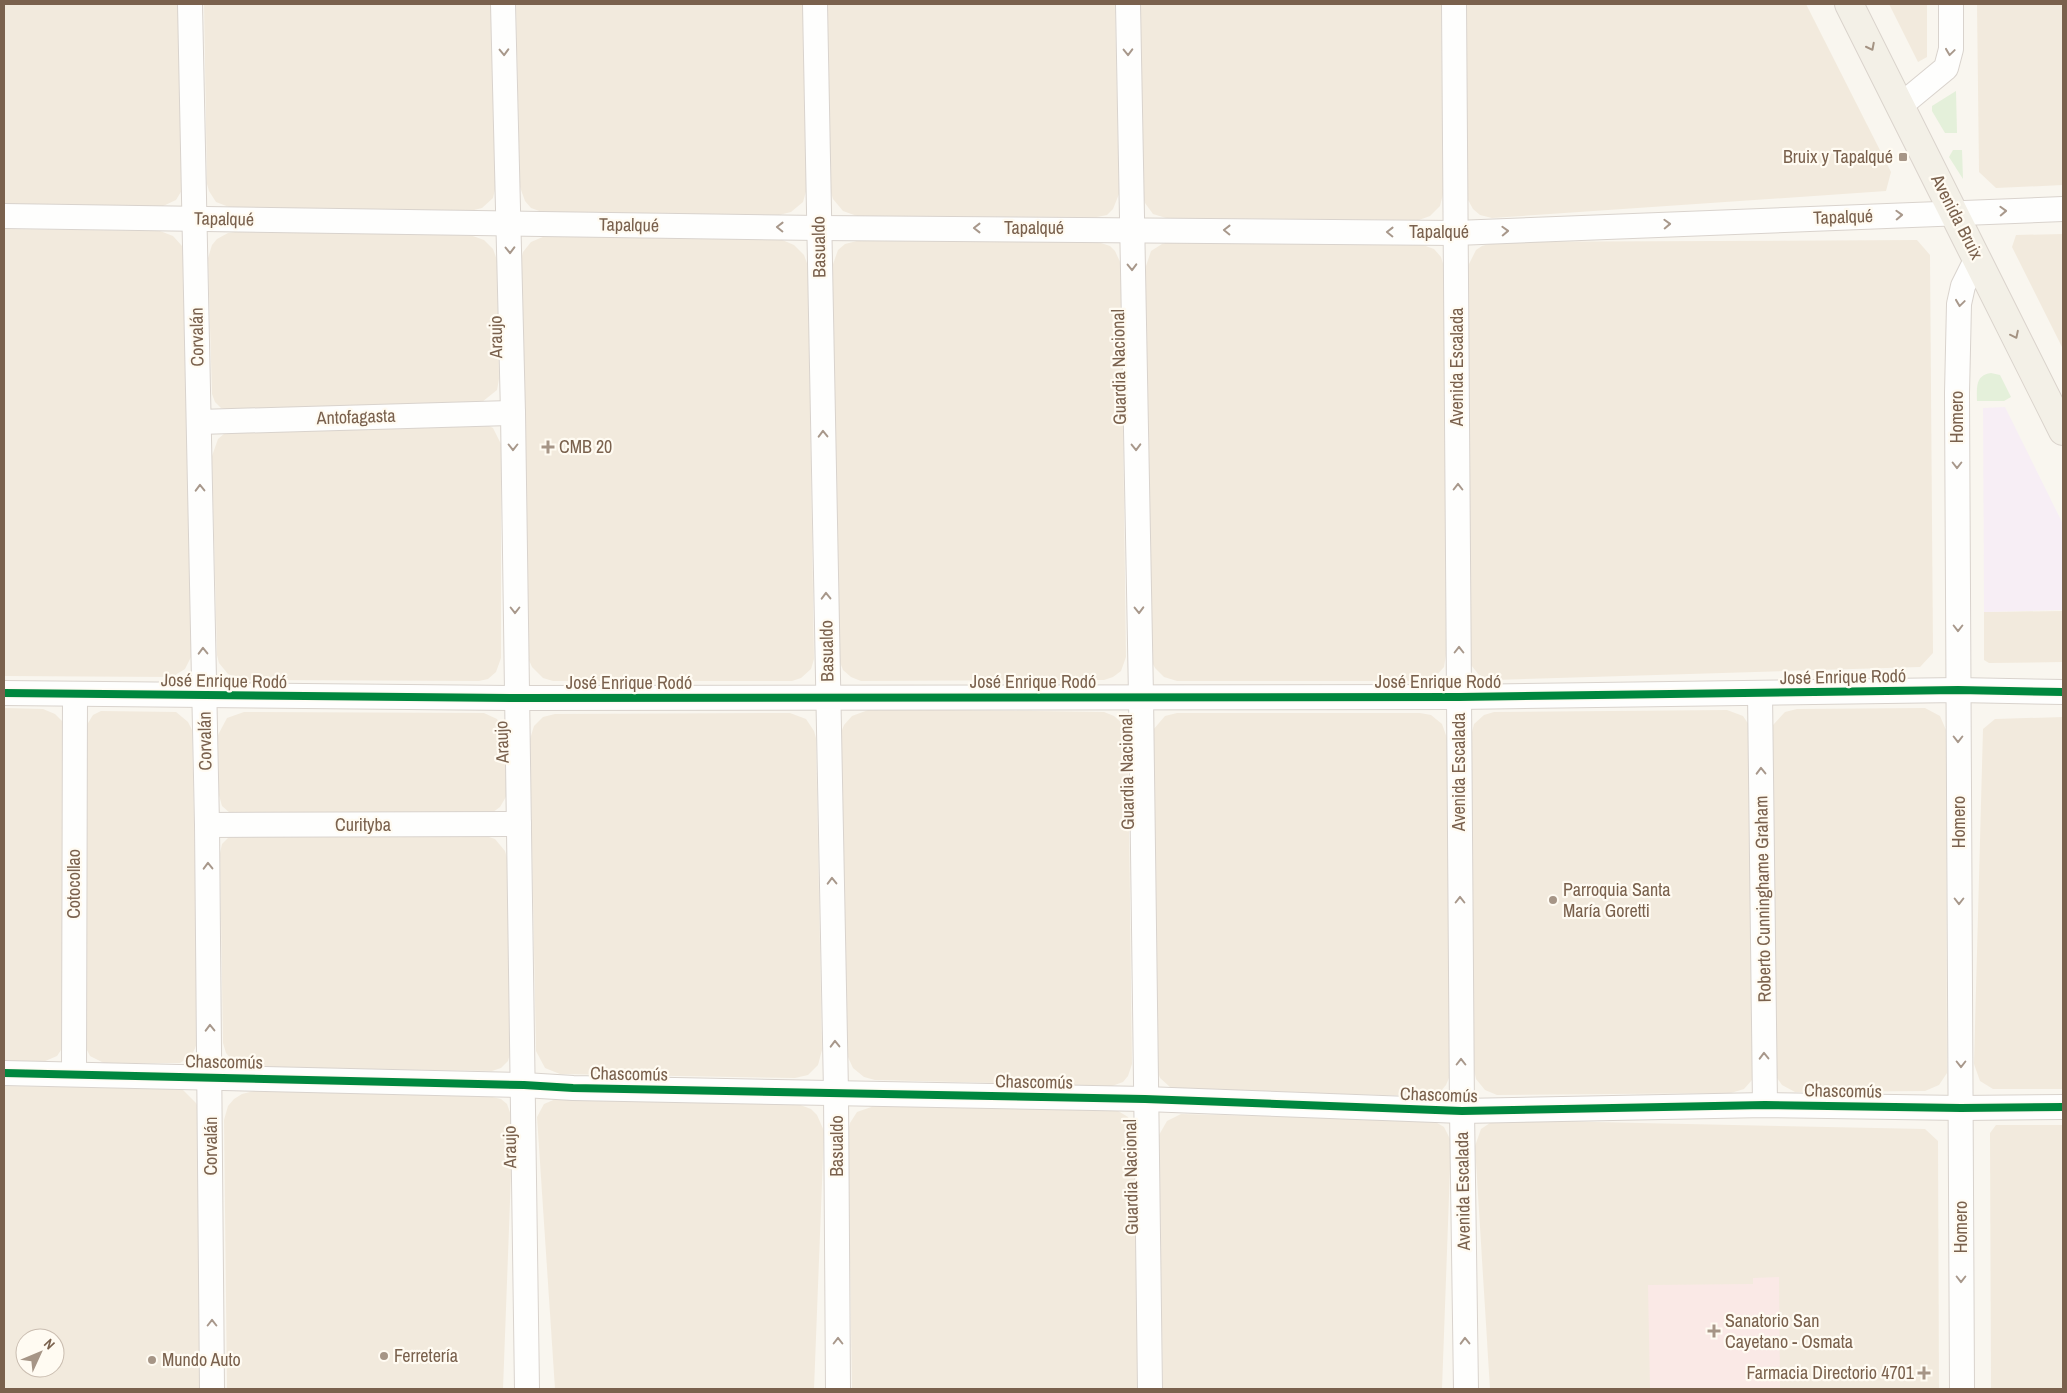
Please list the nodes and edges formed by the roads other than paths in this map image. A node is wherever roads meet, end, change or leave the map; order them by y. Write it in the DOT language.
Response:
graph roads {
  1 [pos="190,4"];
  2 [pos="503,4"];
  3 [pos="815,4"];
  4 [pos="1128,4"];
  5 [pos="1454,4"];
  6 [pos="1849,4"];
  7 [pos="1951,4"];
  8 [pos="1900,106"];
  9 [pos="2063,209"];
  10 [pos="1955,213"];
  11 [pos="4,216"];
  12 [pos="195,218"];
  13 [pos="509,223"];
  14 [pos="819,228"];
  15 [pos="1131,229"];
  16 [pos="1456,233"];
  17 [pos="1977,258"];
  18 [pos="513,413"];
  19 [pos="199,422"];
  20 [pos="2063,431"];
  21 [pos="1958,690"];
  22 [pos="2063,692"];
  23 [pos="4,693"];
  24 [pos="1760,693"];
  25 [pos="74,694"];
  26 [pos="204,696"];
  27 [pos="1141,696"];
  28 [pos="1459,697"];
  29 [pos="515,698"];
  30 [pos="828,698"];
  31 [pos="519,824"];
  32 [pos="207,825"];
  33 [pos="4,1073"];
  34 [pos="74,1074"];
  35 [pos="210,1077"];
  36 [pos="524,1085"];
  37 [pos="836,1092"];
  38 [pos="1145,1099"];
  39 [pos="1765,1105"];
  40 [pos="2063,1107"];
  41 [pos="1961,1108"];
  42 [pos="1462,1111"];
  43 [pos="212,1389"];
  44 [pos="527,1389"];
  45 [pos="838,1389"];
  46 [pos="1150,1389"];
  47 [pos="1466,1389"];
  48 [pos="1962,1389"];
  1 -- 12 [label="street, Corvalán"];
  2 -- 13 [label="street, Araujo, one-way"];
  3 -- 14 [label="street, Basualdo"];
  4 -- 15 [label="street, Guardia Nacional, one-way"];
  5 -- 16 [label="street, Avenida Escalada"];
  6 -- 8 [label="main road, Avenida Bruix, one-way"];
  7 -- 8 [label="street, one-way"];
  8 -- 10 [label="main road, Avenida Bruix"];
  10 -- 9 [label="street, Tapalqué, one-way"];
  16 -- 10 [label="street, Tapalqué, one-way"];
  10 -- 17 [label="main road, Avenida Bruix"];
  11 -- 12 [label="street, Tapalqué"];
  12 -- 13 [label="street, Tapalqué"];
  12 -- 19 [label="street, Corvalán"];
  14 -- 13 [label="street, Tapalqué, one-way"];
  13 -- 18 [label="street, Araujo, one-way"];
  15 -- 14 [label="street, Tapalqué, one-way"];
  30 -- 14 [label="street, Basualdo, one-way"];
  16 -- 15 [label="street, Tapalqué, one-way"];
  15 -- 27 [label="street, Guardia Nacional, one-way"];
  28 -- 16 [label="street, Avenida Escalada, one-way"];
  17 -- 20 [label="main road, Avenida Bruix, one-way"];
  17 -- 21 [label="street, Homero, one-way"];
  18 -- 19 [label="street, Antofagasta"];
  18 -- 29 [label="street, Araujo, one-way"];
  26 -- 19 [label="street, Corvalán, one-way"];
  21 -- 22 [label="street, José Enrique Rodó"];
  21 -- 24 [label="street, José Enrique Rodó"];
  21 -- 41 [label="street, Homero, one-way"];
  23 -- 25 [label="street, José Enrique Rodó"];
  24 -- 28 [label="street, José Enrique Rodó"];
  39 -- 24 [label="street, Roberto Cunninghame Graham, one-way"];
  25 -- 26 [label="street, José Enrique Rodó"];
  25 -- 34 [label="street, Cotocollao"];
  26 -- 29 [label="street, José Enrique Rodó"];
  26 -- 32 [label="street, Corvalán"];
  27 -- 28 [label="street, José Enrique Rodó"];
  27 -- 30 [label="street, José Enrique Rodó"];
  27 -- 38 [label="street, Guardia Nacional"];
  42 -- 28 [label="street, Avenida Escalada, one-way"];
  29 -- 30 [label="street, José Enrique Rodó"];
  29 -- 31 [label="street, Araujo"];
  37 -- 30 [label="street, Basualdo, one-way"];
  31 -- 32 [label="street, Curityba"];
  31 -- 36 [label="street, Araujo"];
  35 -- 32 [label="street, Corvalán, one-way"];
  33 -- 34 [label="street, Chascomús"];
  34 -- 35 [label="street, Chascomús"];
  35 -- 36 [label="street, Chascomús"];
  43 -- 35 [label="street, Corvalán, one-way"];
  36 -- 37 [label="street, Chascomús"];
  36 -- 44 [label="street, Araujo"];
  37 -- 38 [label="street, Chascomús"];
  45 -- 37 [label="street, Basualdo, one-way"];
  38 -- 42 [label="street, Chascomús"];
  38 -- 46 [label="street, Guardia Nacional"];
  39 -- 41 [label="street, Chascomús"];
  39 -- 42 [label="street, Chascomús"];
  40 -- 41 [label="street, Chascomús"];
  41 -- 48 [label="street, Homero, one-way"];
  47 -- 42 [label="street, Avenida Escalada, one-way"];
}
